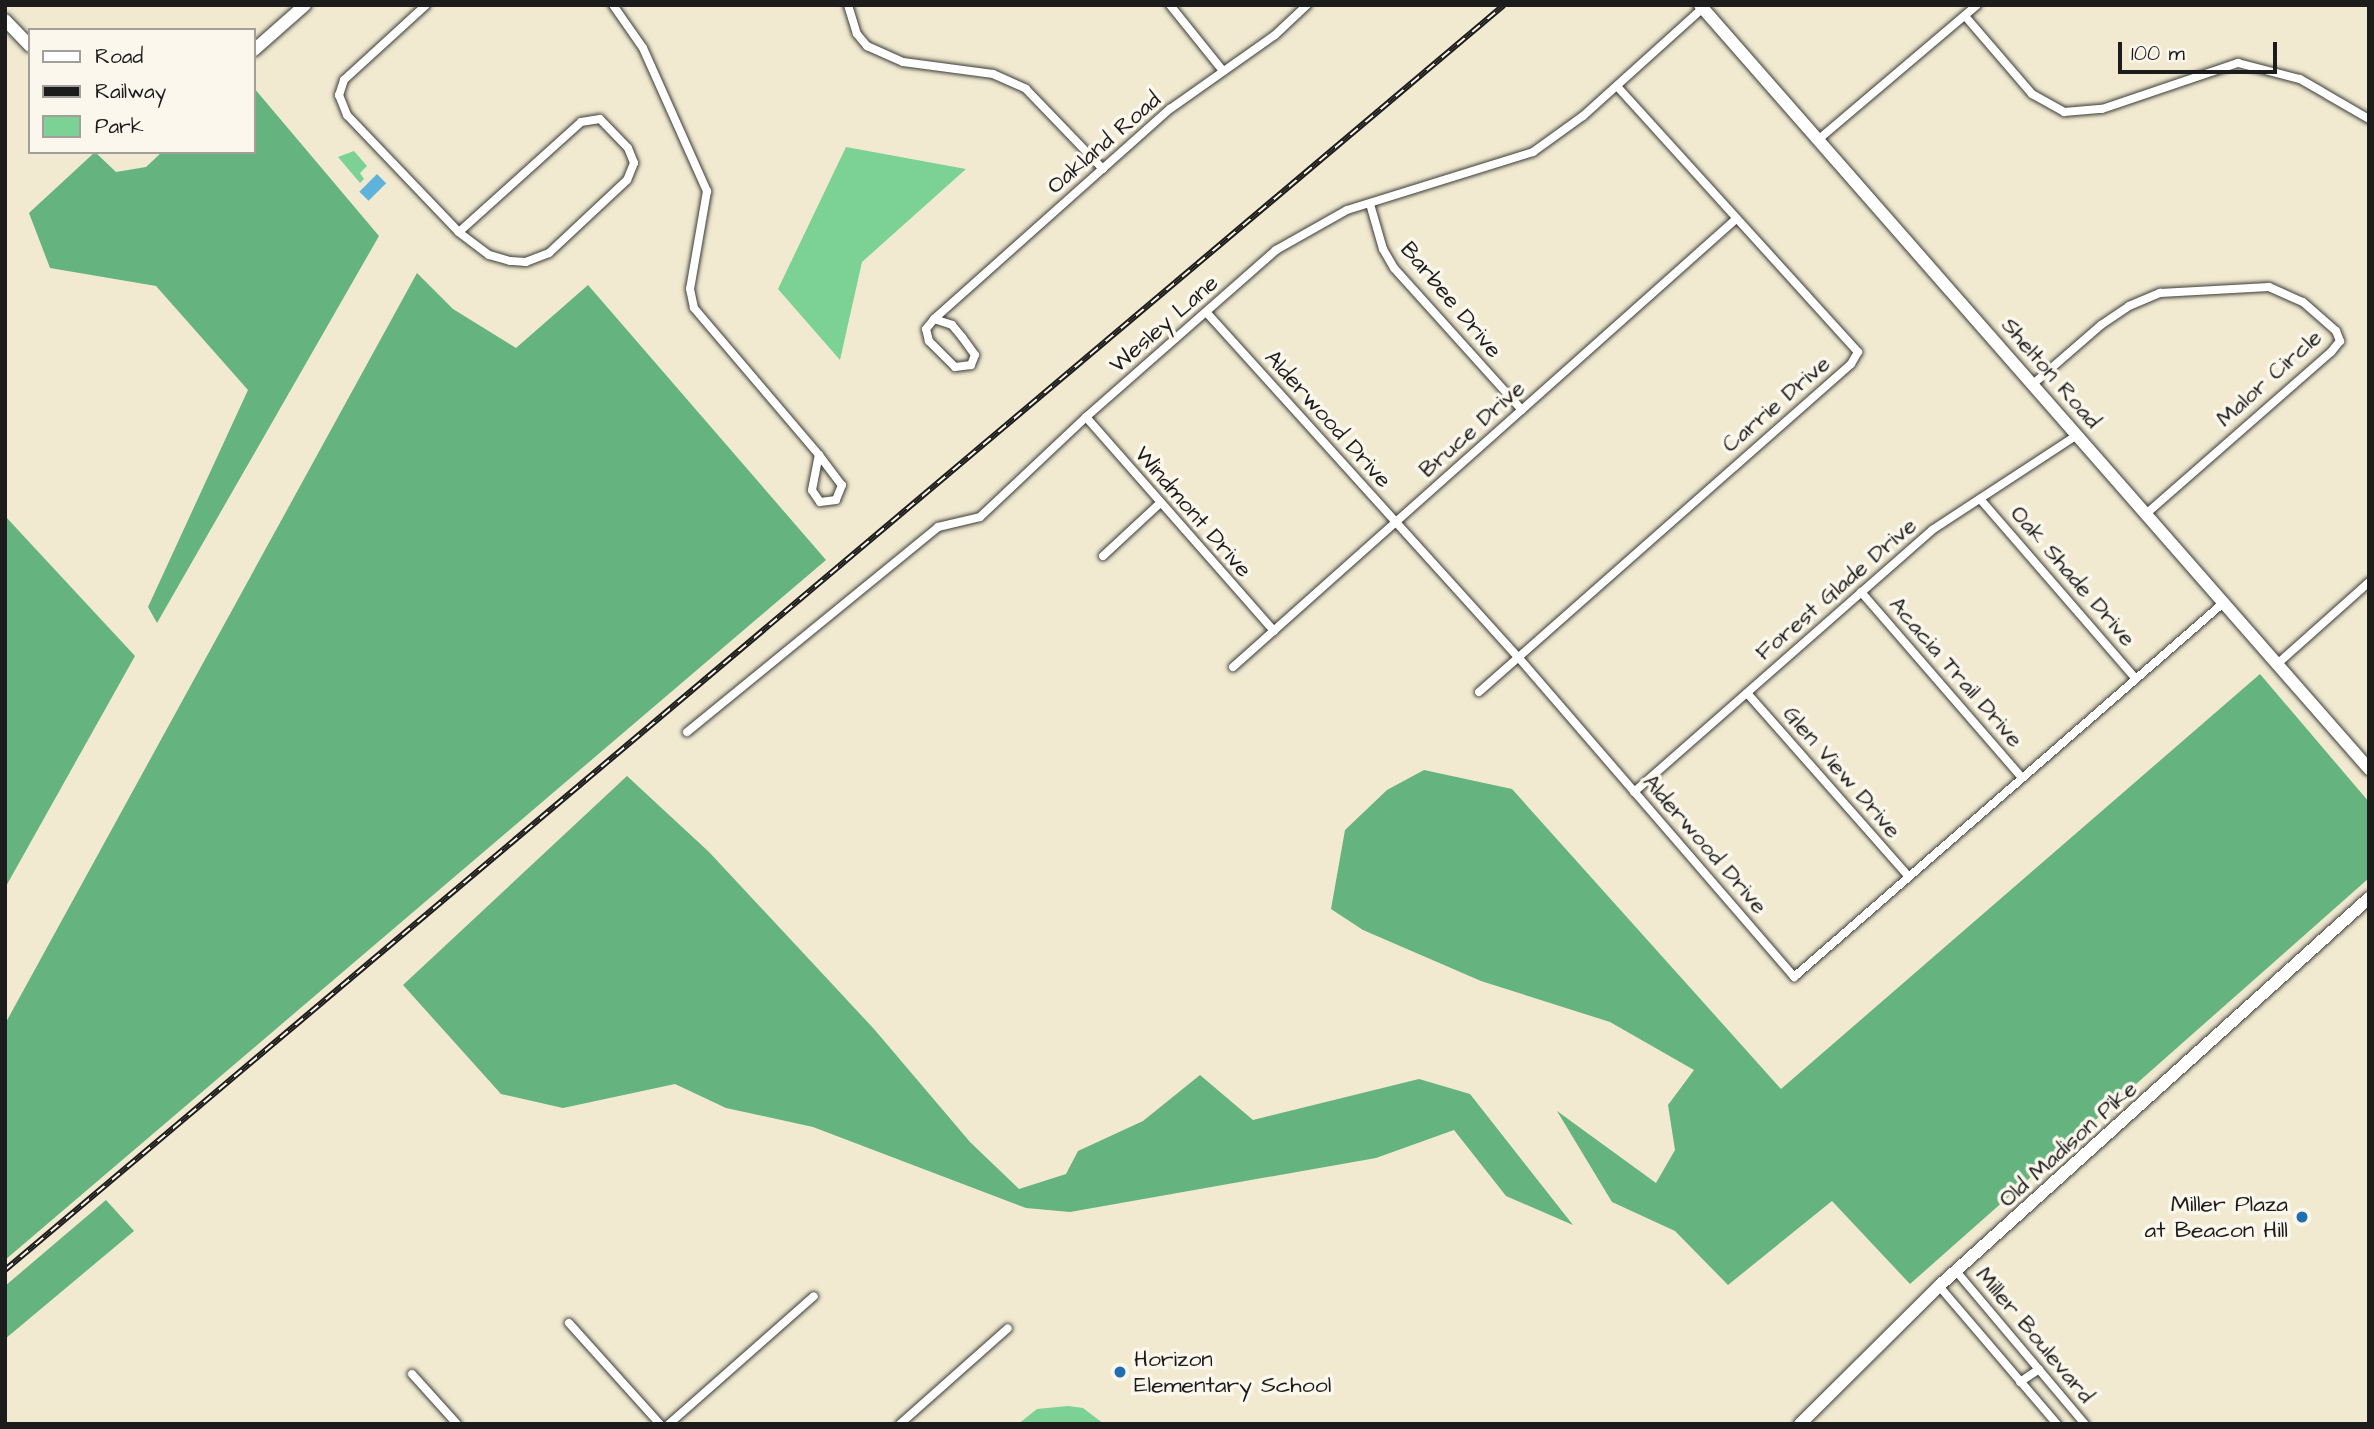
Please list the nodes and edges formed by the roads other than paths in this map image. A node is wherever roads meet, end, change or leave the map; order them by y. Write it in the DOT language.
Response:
graph roads {
  1 [pos="305,5"];
  2 [pos="426,5"];
  3 [pos="613,5"];
  4 [pos="848,5"];
  5 [pos="1170,5"];
  6 [pos="1307,5"];
  7 [pos="1977,5"];
  8 [pos="1703,6"];
  9 [pos="1965,16"];
  10 [pos="5,20"];
  11 [pos="28,44"];
  12 [pos="256,48"];
  13 [pos="1223,71"];
  14 [pos="1617,86"];
  15 [pos="2369,119"];
  16 [pos="1819,139"];
  17 [pos="1103,169"];
  18 [pos="1370,204"];
  19 [pos="1736,219"];
  20 [pos="459,232"];
  21 [pos="1207,313"];
  22 [pos="934,319"];
  23 [pos="2033,384"];
  24 [pos="1522,410"];
  25 [pos="1086,417"];
  26 [pos="2077,435"];
  27 [pos="819,455"];
  28 [pos="1980,499"];
  29 [pos="1158,505"];
  30 [pos="2146,514"];
  31 [pos="1396,522"];
  32 [pos="1103,556"];
  33 [pos="2369,582"];
  34 [pos="1861,592"];
  35 [pos="2222,604"];
  36 [pos="1273,631"];
  37 [pos="1518,657"];
  38 [pos="2276,665"];
  39 [pos="1233,667"];
  40 [pos="2136,679"];
  41 [pos="1479,692"];
  42 [pos="1747,693"];
  43 [pos="687,732"];
  44 [pos="2369,769"];
  45 [pos="2022,778"];
  46 [pos="1634,792"];
  47 [pos="1909,877"];
  48 [pos="2369,898"];
  49 [pos="1956,1271"];
  50 [pos="1939,1286"];
  51 [pos="814,1296"];
  52 [pos="569,1323"];
  53 [pos="1009,1328"];
  54 [pos="2039,1369"];
  55 [pos="412,1374"];
  56 [pos="2020,1381"];
  57 [pos="457,1424"];
  58 [pos="660,1424"];
  59 [pos="670,1424"];
  60 [pos="900,1424"];
  61 [pos="1800,1424"];
  62 [pos="2057,1424"];
  63 [pos="2085,1424"];
  1 -- 12 [label="street"];
  2 -- 20 [label="street"];
  3 -- 27 [label="street"];
  4 -- 17 [label="street"];
  5 -- 13 [label="street"];
  6 -- 13 [label="street, Oakland Road"];
  7 -- 9 [label="street"];
  8 -- 14 [label="street, Wesley Lane"];
  8 -- 16 [label="street, Shelton Road"];
  9 -- 15 [label="street"];
  9 -- 16 [label="street"];
  10 -- 11 [label="street"];
  13 -- 17 [label="street, Oakland Road"];
  14 -- 18 [label="street, Wesley Lane"];
  14 -- 19 [label="street, Carrie Drive"];
  16 -- 23 [label="street, Shelton Road"];
  17 -- 22 [label="street, Oakland Road"];
  18 -- 21 [label="street, Wesley Lane"];
  18 -- 24 [label="street, Barbee Drive"];
  19 -- 24 [label="street, Bruce Drive"];
  19 -- 37 [label="street, Carrie Drive"];
  20 -- 20 [label="street"];
  21 -- 25 [label="street, Wesley Lane"];
  21 -- 31 [label="street, Alderwood Drive"];
  22 -- 22 [label="street"];
  23 -- 26 [label="street, Shelton Road"];
  23 -- 30 [label="street, Malor Circle"];
  24 -- 31 [label="street, Bruce Drive"];
  25 -- 29 [label="street, Windmont Drive"];
  25 -- 43 [label="street, Wesley Lane"];
  26 -- 28 [label="street, Forest Glade Drive"];
  26 -- 30 [label="street, Shelton Road"];
  27 -- 27 [label="street"];
  28 -- 34 [label="street, Forest Glade Drive"];
  28 -- 40 [label="street, Oak Shade Drive"];
  29 -- 32 [label="street"];
  29 -- 36 [label="street, Windmont Drive"];
  30 -- 35 [label="street, Shelton Road"];
  31 -- 36 [label="street, Bruce Drive"];
  31 -- 37 [label="street, Alderwood Drive"];
  33 -- 38 [label="street"];
  34 -- 42 [label="street, Forest Glade Drive"];
  34 -- 45 [label="street, Acacia Trail Drive"];
  35 -- 38 [label="street, Shelton Road"];
  35 -- 40 [label="street, Alderwood Drive"];
  36 -- 39 [label="street, Bruce Drive"];
  37 -- 41 [label="street, Carrie Drive"];
  37 -- 46 [label="street, Alderwood Drive"];
  38 -- 44 [label="street, Shelton Road"];
  40 -- 45 [label="street, Alderwood Drive"];
  42 -- 46 [label="street, Forest Glade Drive"];
  42 -- 47 [label="street, Glen View Drive"];
  45 -- 47 [label="street, Alderwood Drive"];
  46 -- 47 [label="street, Alderwood Drive"];
  48 -- 49 [label="street, Old Madison Pike"];
  49 -- 50 [label="street, Old Madison Pike"];
  49 -- 54 [label="street, Miller Boulevard"];
  50 -- 56 [label="street, Miller Boulevard"];
  50 -- 61 [label="street, Old Madison Pike"];
  51 -- 59 [label="street"];
  52 -- 58 [label="street"];
  53 -- 60 [label="street"];
  54 -- 56 [label="street"];
  54 -- 63 [label="street, Miller Boulevard"];
  55 -- 57 [label="street"];
  56 -- 62 [label="street, Miller Boulevard"];
}
